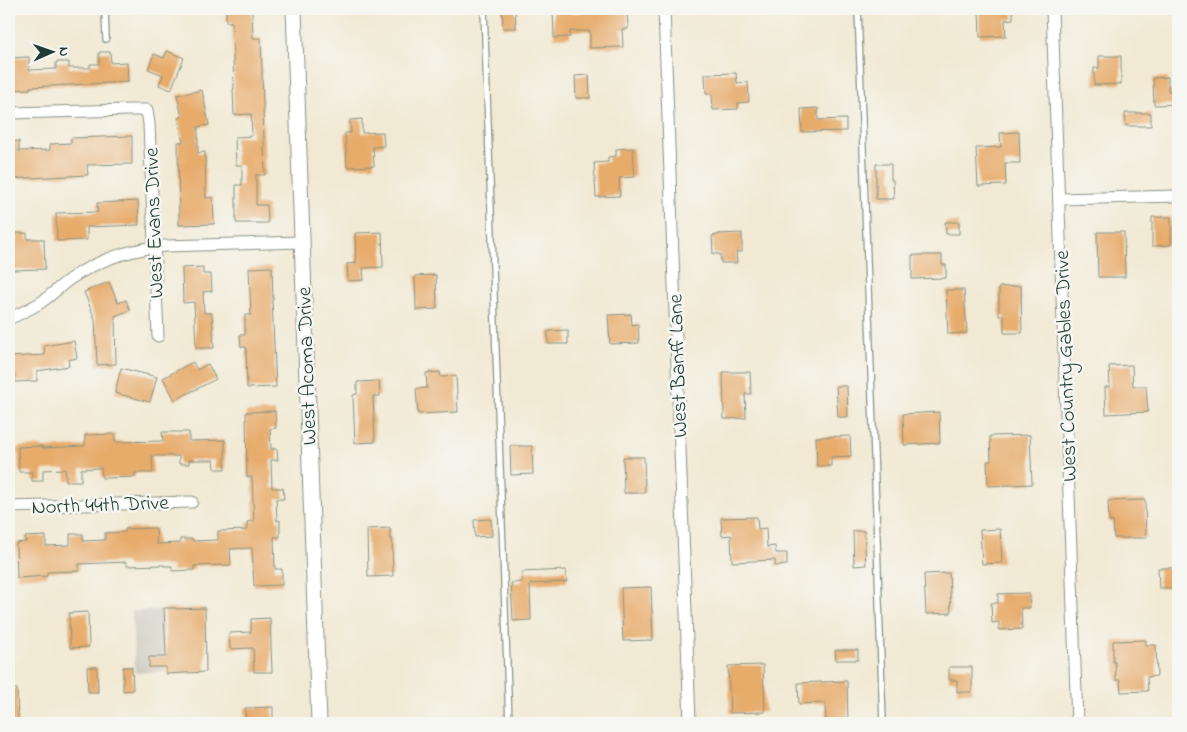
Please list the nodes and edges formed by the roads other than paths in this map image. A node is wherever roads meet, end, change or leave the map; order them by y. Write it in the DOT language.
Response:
graph roads {
  1 [pos="105,9"];
  2 [pos="294,9"];
  3 [pos="484,9"];
  4 [pos="664,9"];
  5 [pos="858,9"];
  6 [pos="1052,9"];
  7 [pos="106,39"];
  8 [pos="9,113"];
  9 [pos="1178,196"];
  10 [pos="1059,199"];
  11 [pos="302,242"];
  12 [pos="154,247"];
  13 [pos="27,310"];
  14 [pos="9,319"];
  15 [pos="34,321"];
  16 [pos="158,336"];
  17 [pos="192,502"];
  18 [pos="9,507"];
  19 [pos="319,723"];
  20 [pos="509,723"];
  21 [pos="690,723"];
  22 [pos="883,723"];
  23 [pos="1077,723"];
  1 -- 7 [label="lane"];
  2 -- 11 [label="street, West Acoma Drive"];
  3 -- 20 [label="lane"];
  4 -- 21 [label="street, West Banff Lane"];
  5 -- 22 [label="lane"];
  6 -- 10 [label="street, West Country Gables Drive"];
  8 -- 12 [label="street, West Evans Drive"];
  9 -- 10 [label="street"];
  10 -- 23 [label="street, West Country Gables Drive"];
  11 -- 12 [label="street"];
  11 -- 19 [label="street, West Acoma Drive"];
  12 -- 13 [label="street"];
  12 -- 16 [label="street, West Evans Drive"];
  13 -- 14 [label="street"];
  13 -- 15 [label="street"];
  17 -- 18 [label="street, North 44th Drive"];
}
